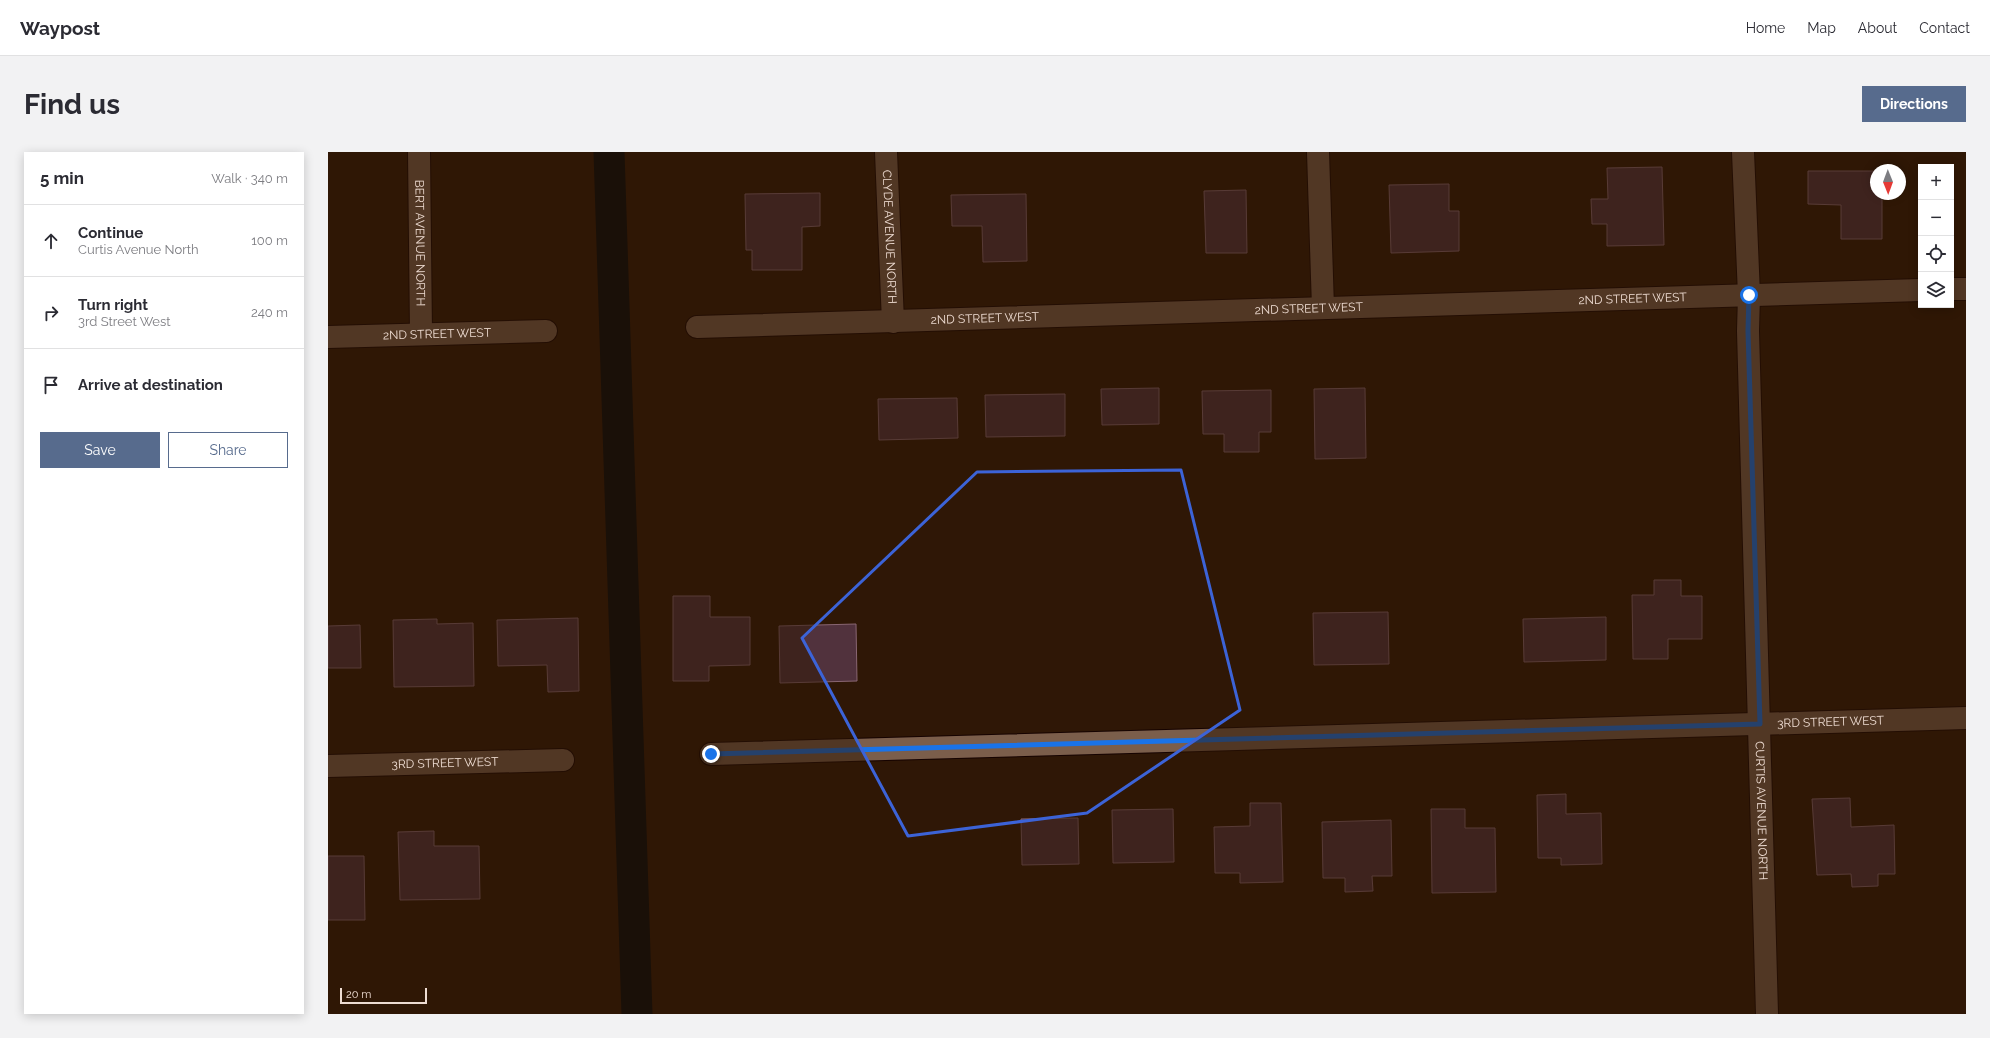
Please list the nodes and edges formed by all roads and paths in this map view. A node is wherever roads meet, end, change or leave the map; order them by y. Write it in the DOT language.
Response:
graph roads {
  1 [pos="419,152"];
  2 [pos="886,152"];
  3 [pos="1318,152"];
  4 [pos="1743,152"];
  5 [pos="1966,289"];
  6 [pos="1918,290"];
  7 [pos="1954,290"];
  8 [pos="1749,295"];
  9 [pos="1322,308"];
  10 [pos="893,322"];
  11 [pos="697,328"];
  12 [pos="546,331"];
  13 [pos="422,334"];
  14 [pos="328,337"];
  15 [pos="1966,718"];
  16 [pos="1760,724"];
  17 [pos="711,754"];
  18 [pos="563,760"];
  19 [pos="328,766"];
  20 [pos="1768,1014"];
  1 -- 13 [label="street, BERT AVENUE NORTH"];
  2 -- 10 [label="street, CLYDE AVENUE NORTH"];
  3 -- 9 [label="street"];
  4 -- 8 [label="street, CURTIS AVENUE NORTH"];
  5 -- 7 [label="street"];
  6 -- 8 [label="street, 2ND STREET WEST"];
  8 -- 9 [label="street, 2ND STREET WEST"];
  8 -- 16 [label="street, CURTIS AVENUE NORTH"];
  9 -- 10 [label="street, 2ND STREET WEST"];
  10 -- 11 [label="street, 2ND STREET WEST"];
  12 -- 13 [label="street, 2ND STREET WEST"];
  13 -- 14 [label="street, 2ND STREET WEST"];
  15 -- 16 [label="street, 3RD STREET WEST"];
  16 -- 17 [label="street, 3RD STREET WEST"];
  16 -- 20 [label="street, CURTIS AVENUE NORTH"];
  18 -- 19 [label="street, 3RD STREET WEST"];
}
